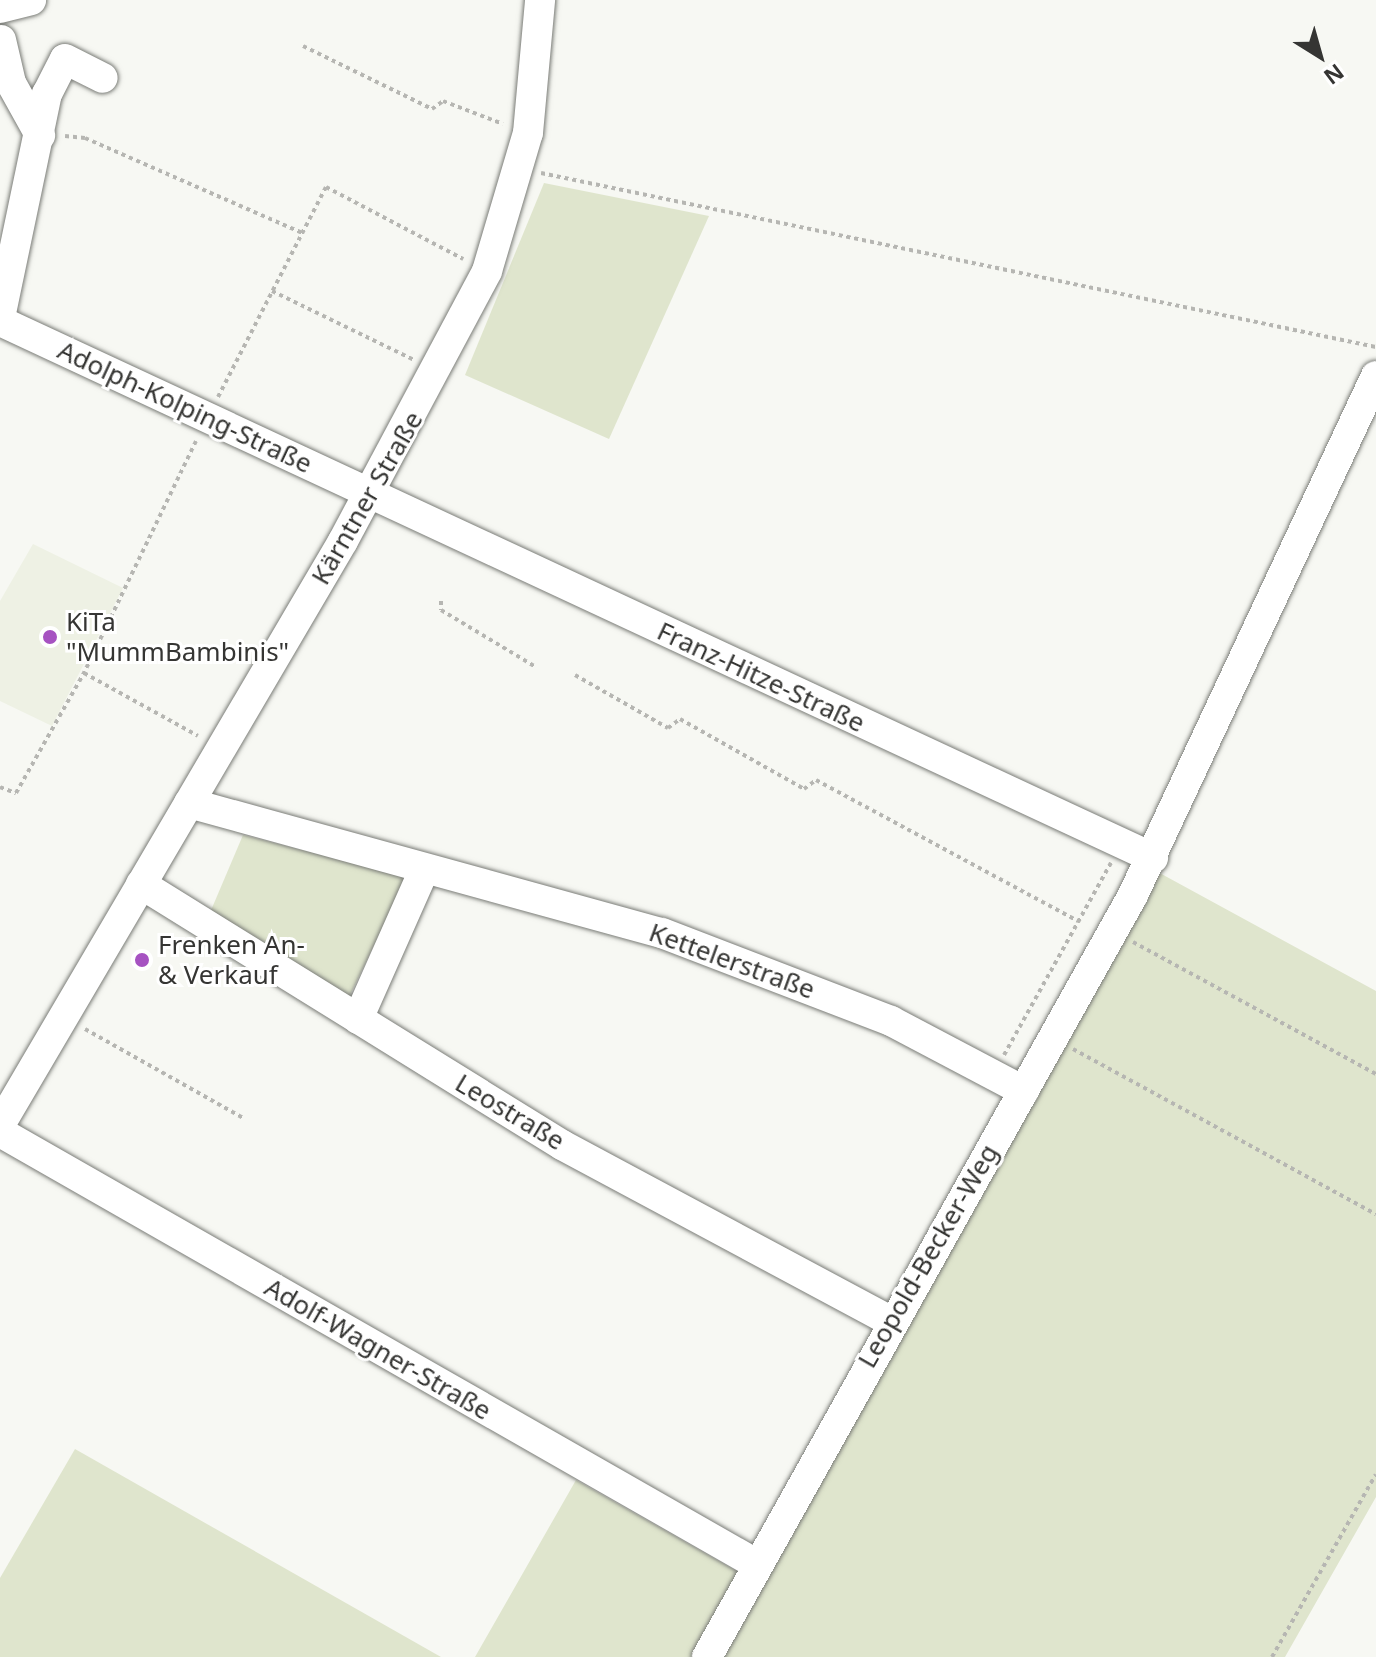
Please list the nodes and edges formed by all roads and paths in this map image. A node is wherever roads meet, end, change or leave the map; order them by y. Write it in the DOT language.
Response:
graph roads {
  1 [pos="31,0"];
  2 [pos="540,0"];
  3 [pos="0,8"];
  4 [pos="1,40"];
  5 [pos="303,46"];
  6 [pos="103,78"];
  7 [pos="528,133"];
  8 [pos="40,135"];
  9 [pos="519,168"];
  10 [pos="302,233"];
  11 [pos="487,271"];
  12 [pos="272,291"];
  13 [pos="0,319"];
  14 [pos="1376,347"];
  15 [pos="437,371"];
  16 [pos="1376,376"];
  17 [pos="207,418"];
  18 [pos="370,494"];
  19 [pos="441,601"];
  20 [pos="536,667"];
  21 [pos="84,673"];
  22 [pos="575,675"];
  23 [pos="220,748"];
  24 [pos="0,787"];
  25 [pos="189,803"];
  26 [pos="1121,844"];
  27 [pos="1153,858"];
  28 [pos="424,870"];
  29 [pos="141,884"];
  30 [pos="1078,921"];
  31 [pos="1113,932"];
  32 [pos="65,1018"];
  33 [pos="358,1019"];
  34 [pos="1053,1039"];
  35 [pos="993,1074"];
  36 [pos="1376,1074"];
  37 [pos="1024,1091"];
  38 [pos="243,1118"];
  39 [pos="0,1125"];
  40 [pos="0,1132"];
  41 [pos="1376,1214"];
  42 [pos="889,1320"];
  43 [pos="1376,1474"];
  44 [pos="756,1564"];
  45 [pos="707,1657"];
  46 [pos="1272,1657"];
  1 -- 3 [label="street"];
  2 -- 7 [label="street, Kärntner Straße"];
  4 -- 8 [label="street"];
  5 -- 7 [label="path"];
  6 -- 8 [label="street"];
  7 -- 9 [label="street, Kärntner Straße"];
  8 -- 10 [label="path"];
  8 -- 13 [label="street"];
  9 -- 11 [label="street, Kärntner Straße"];
  9 -- 14 [label="path"];
  10 -- 11 [label="path"];
  10 -- 12 [label="path"];
  11 -- 15 [label="street, Kärntner Straße"];
  12 -- 15 [label="path"];
  12 -- 17 [label="path"];
  13 -- 17 [label="street, Adolph-Kolping-Straße"];
  15 -- 18 [label="street, Kärntner Straße"];
  16 -- 27 [label="street, Leopold-Becker-Weg"];
  17 -- 18 [label="street, Adolph-Kolping-Straße"];
  17 -- 21 [label="path"];
  18 -- 23 [label="street, Kärntner Straße"];
  18 -- 26 [label="street, Franz-Hitze-Straße"];
  19 -- 20 [label="path"];
  21 -- 23 [label="path"];
  21 -- 24 [label="path"];
  22 -- 30 [label="path"];
  23 -- 25 [label="street, Kärntner Straße"];
  25 -- 28 [label="street, Kettelerstraße"];
  25 -- 29 [label="street, Kärntner Straße"];
  26 -- 27 [label="street, Franz-Hitze-Straße"];
  26 -- 30 [label="path"];
  27 -- 31 [label="street, Leopold-Becker-Weg"];
  28 -- 33 [label="street"];
  28 -- 35 [label="street, Kettelerstraße"];
  29 -- 32 [label="street, Kärntner Straße"];
  29 -- 33 [label="street, Leostraße"];
  30 -- 35 [label="path"];
  31 -- 34 [label="street, Leopold-Becker-Weg"];
  31 -- 36 [label="path"];
  32 -- 38 [label="path"];
  32 -- 39 [label="street, Kärntner Straße"];
  33 -- 42 [label="street, Leostraße"];
  34 -- 37 [label="street, Leopold-Becker-Weg"];
  34 -- 41 [label="path"];
  35 -- 37 [label="street, Kettelerstraße"];
  37 -- 42 [label="street, Leopold-Becker-Weg"];
  40 -- 44 [label="street, Adolf-Wagner-Straße"];
  42 -- 44 [label="street, Leopold-Becker-Weg"];
  43 -- 46 [label="path"];
  44 -- 45 [label="street, Leopold-Becker-Weg"];
}
